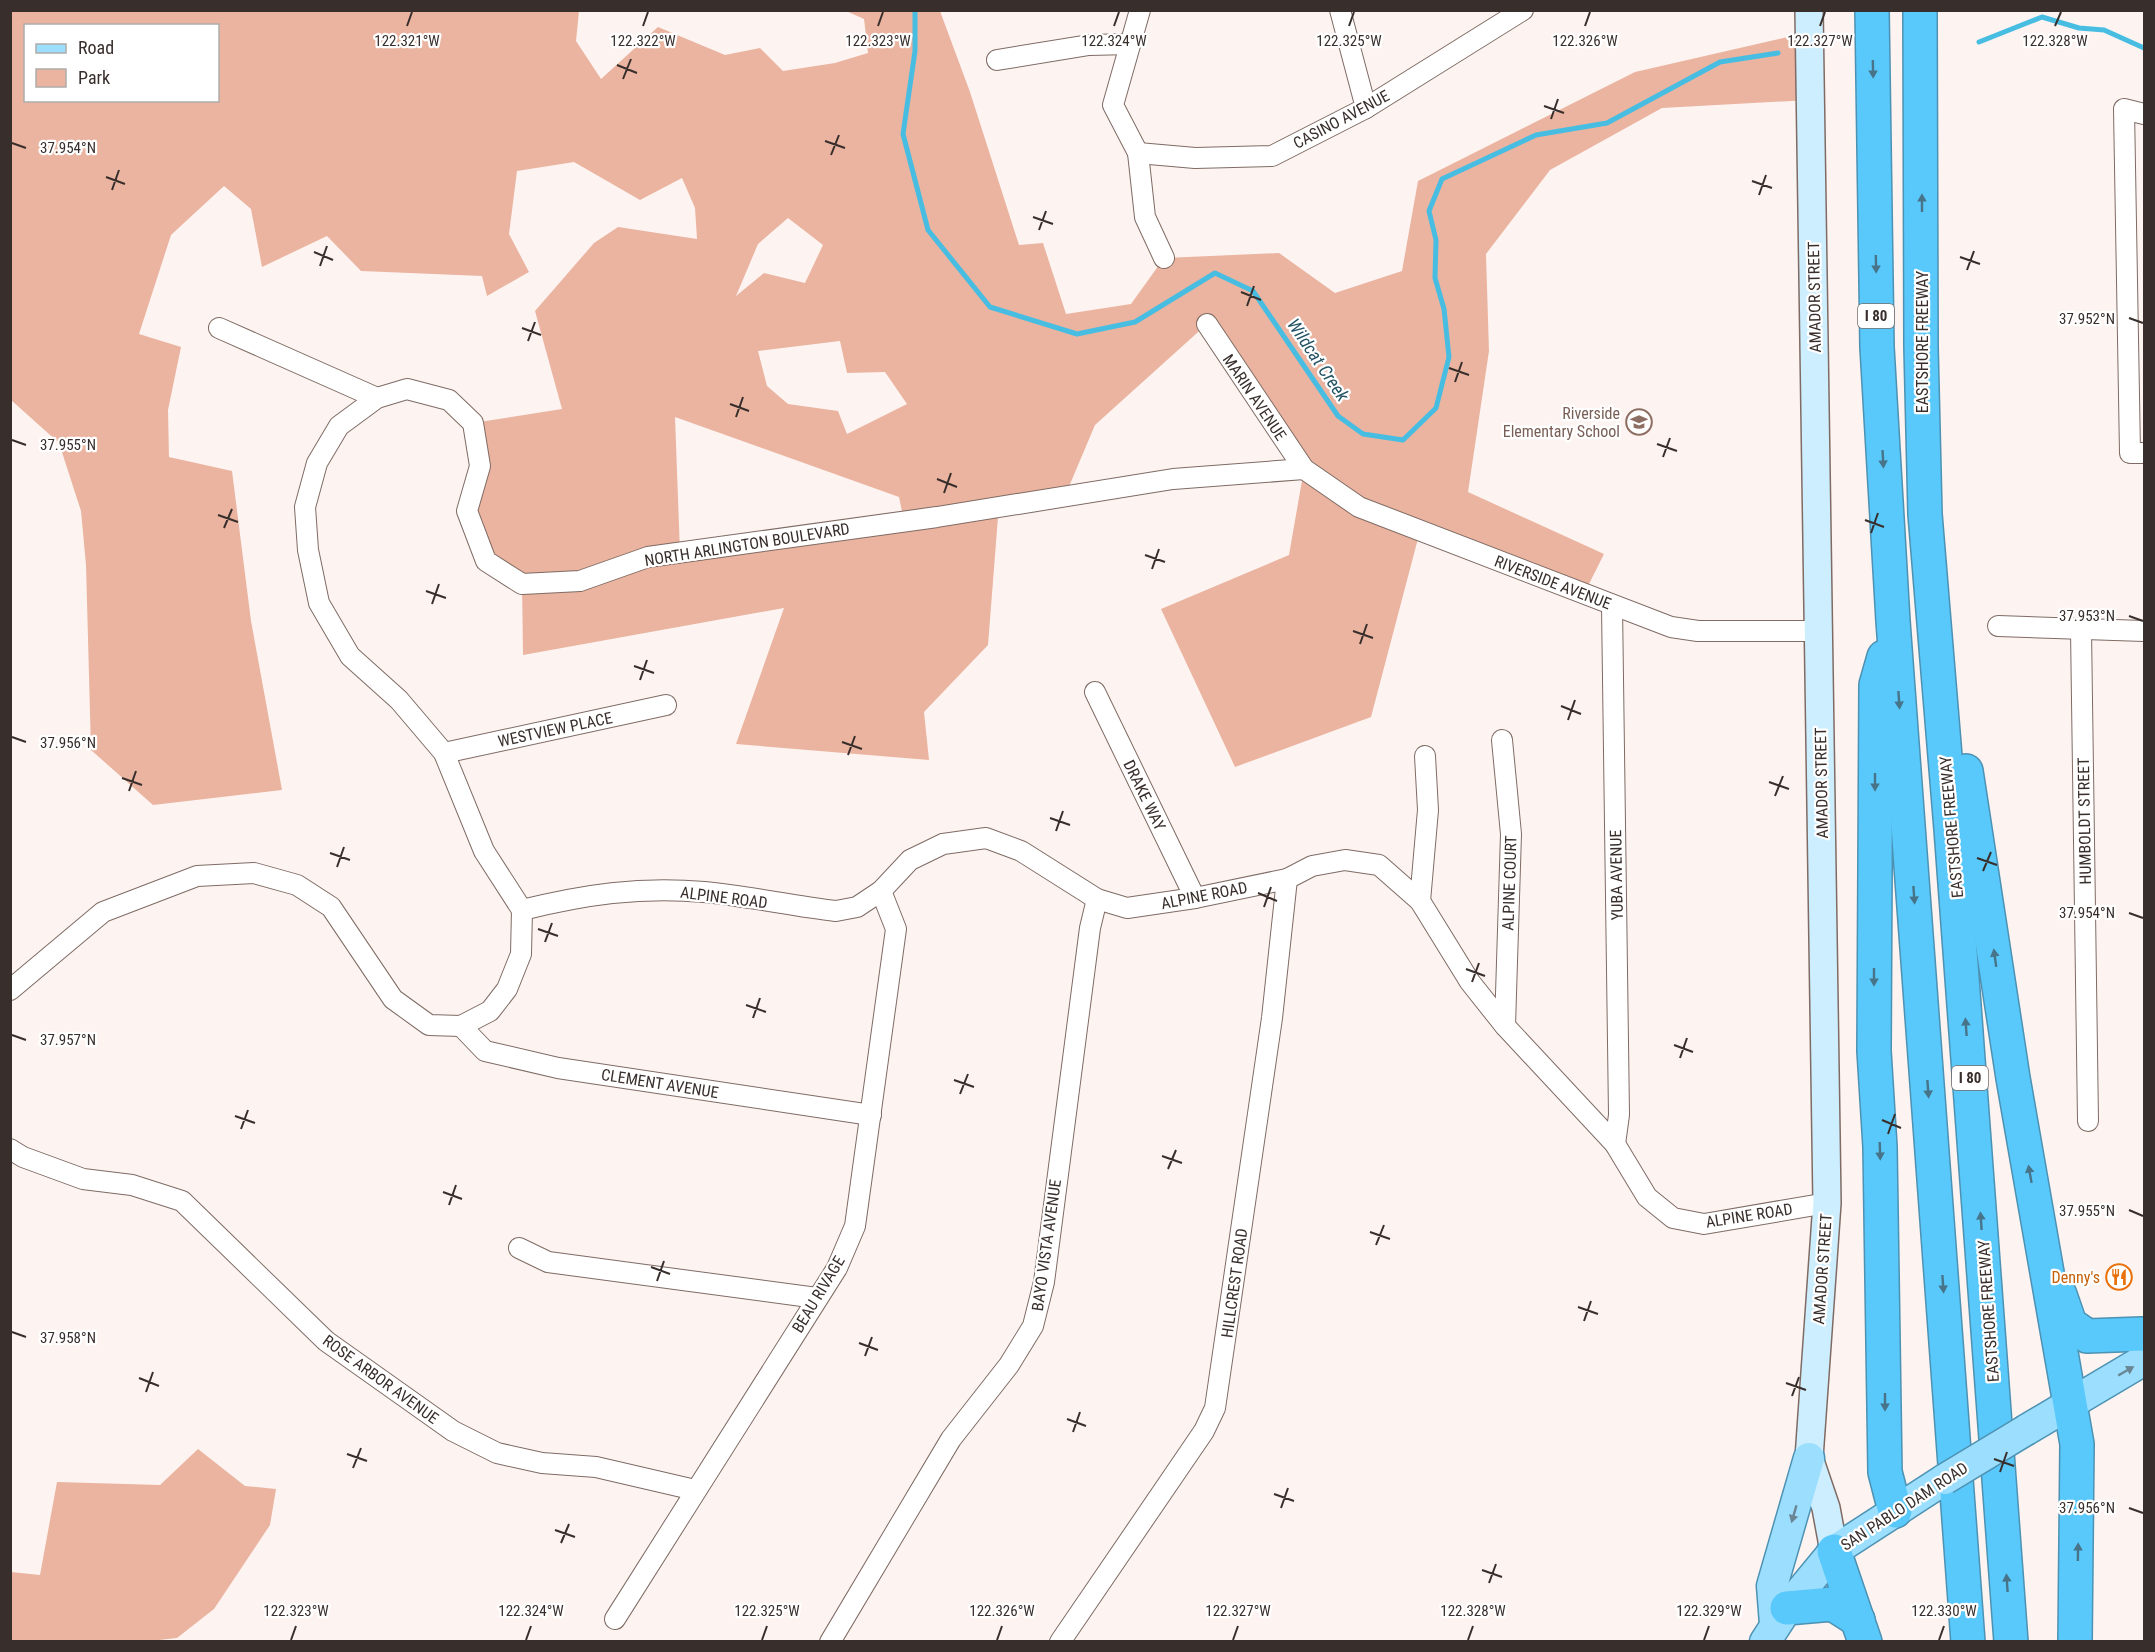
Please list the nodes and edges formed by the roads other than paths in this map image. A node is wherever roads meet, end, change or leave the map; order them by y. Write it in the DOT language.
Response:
graph roads {
  1 [pos="1140,10"];
  2 [pos="1340,10"];
  3 [pos="1523,10"];
  4 [pos="1809,10"];
  5 [pos="1872,10"];
  6 [pos="1920,10"];
  7 [pos="1939,10"];
  8 [pos="1130,44"];
  9 [pos="997,60"];
  10 [pos="1366,108"];
  11 [pos="2145,114"];
  12 [pos="1138,153"];
  13 [pos="1922,167"];
  14 [pos="1164,258"];
  15 [pos="1207,324"];
  16 [pos="219,328"];
  17 [pos="377,398"];
  18 [pos="2145,453"];
  19 [pos="1304,469"];
  20 [pos="1925,514"];
  21 [pos="1612,606"];
  22 [pos="1893,621"];
  23 [pos="1998,626"];
  24 [pos="2081,630"];
  25 [pos="1819,631"];
  26 [pos="2145,631"];
  27 [pos="1095,692"];
  28 [pos="666,705"];
  29 [pos="1502,740"];
  30 [pos="444,753"];
  31 [pos="1425,756"];
  32 [pos="1287,879"];
  33 [pos="881,891"];
  34 [pos="1195,898"];
  35 [pos="1097,899"];
  36 [pos="1420,901"];
  37 [pos="522,910"];
  38 [pos="10,990"];
  39 [pos="460,1026"];
  40 [pos="1505,1026"];
  41 [pos="871,1115"];
  42 [pos="2088,1121"];
  43 [pos="1615,1144"];
  44 [pos="10,1149"];
  45 [pos="1827,1203"];
  46 [pos="519,1248"];
  47 [pos="2044,1252"];
  48 [pos="817,1298"];
  49 [pos="2144,1342"];
  50 [pos="2071,1403"];
  51 [pos="1809,1458"];
  52 [pos="695,1490"];
  53 [pos="1895,1511"];
  54 [pos="1834,1551"];
  55 [pos="615,1619"];
  56 [pos="1776,1624"];
  57 [pos="1862,1631"];
  58 [pos="830,1641"];
  59 [pos="1060,1641"];
  60 [pos="1968,1641"];
  61 [pos="2011,1641"];
  62 [pos="2075,1641"];
  1 -- 8 [label="street"];
  2 -- 10 [label="street"];
  3 -- 10 [label="street, CASINO AVENUE"];
  4 -- 25 [label="street, AMADOR STREET"];
  5 -- 22 [label="highway, I 80, one-way"];
  6 -- 13 [label="highway, EASTSHORE FREEWAY / I 80"];
  7 -- 13 [label="highway"];
  8 -- 9 [label="street"];
  8 -- 12 [label="street"];
  10 -- 12 [label="street, CASINO AVENUE"];
  11 -- 18 [label="street"];
  12 -- 14 [label="street"];
  20 -- 13 [label="highway, EASTSHORE FREEWAY / I 80, one-way"];
  15 -- 19 [label="street, MARIN AVENUE"];
  16 -- 17 [label="street"];
  17 -- 19 [label="street, NORTH ARLINGTON BOULEVARD"];
  17 -- 30 [label="street, NORTH ARLINGTON BOULEVARD"];
  19 -- 21 [label="street, RIVERSIDE AVENUE"];
  47 -- 20 [label="highway, one-way"];
  61 -- 20 [label="highway, EASTSHORE FREEWAY / I 80, one-way"];
  21 -- 25 [label="street, RIVERSIDE AVENUE"];
  21 -- 43 [label="street, YUBA AVENUE"];
  22 -- 53 [label="highway, one-way"];
  22 -- 60 [label="highway, I 80, one-way"];
  23 -- 24 [label="street"];
  24 -- 26 [label="street"];
  24 -- 42 [label="street, HUMBOLDT STREET"];
  25 -- 45 [label="street, AMADOR STREET"];
  27 -- 34 [label="street, DRAKE WAY"];
  28 -- 30 [label="street, WESTVIEW PLACE"];
  29 -- 40 [label="street, ALPINE COURT"];
  30 -- 37 [label="street, NORTH ARLINGTON BOULEVARD"];
  31 -- 36 [label="street"];
  32 -- 34 [label="street, ALPINE ROAD"];
  32 -- 36 [label="street, ALPINE ROAD"];
  32 -- 59 [label="street, HILLCREST ROAD"];
  33 -- 35 [label="street, ALPINE ROAD"];
  33 -- 37 [label="street, ALPINE ROAD"];
  33 -- 41 [label="street, BEAU RIVAGE"];
  34 -- 35 [label="street, ALPINE ROAD"];
  35 -- 58 [label="street, BAYO VISTA AVENUE"];
  36 -- 40 [label="street, ALPINE ROAD"];
  37 -- 39 [label="street"];
  38 -- 39 [label="street"];
  39 -- 41 [label="street, CLEMENT AVENUE"];
  40 -- 43 [label="street, ALPINE ROAD"];
  41 -- 48 [label="street, BEAU RIVAGE"];
  43 -- 45 [label="street, ALPINE ROAD"];
  44 -- 52 [label="street, ROSE ARBOR AVENUE"];
  45 -- 51 [label="street, AMADOR STREET"];
  46 -- 48 [label="street"];
  47 -- 49 [label="highway"];
  47 -- 50 [label="highway"];
  48 -- 52 [label="street, BEAU RIVAGE"];
  49 -- 50 [label="main road"];
  50 -- 53 [label="main road, SAN PABLO DAM ROAD, bridge"];
  62 -- 50 [label="highway, one-way"];
  51 -- 54 [label="street, AMADOR STREET"];
  51 -- 56 [label="main road, one-way"];
  52 -- 55 [label="street, BEAU RIVAGE"];
  53 -- 54 [label="main road, SAN PABLO DAM ROAD"];
  54 -- 56 [label="main road, SAN PABLO DAM ROAD"];
  54 -- 57 [label="highway"];
  56 -- 57 [label="highway"];
}
